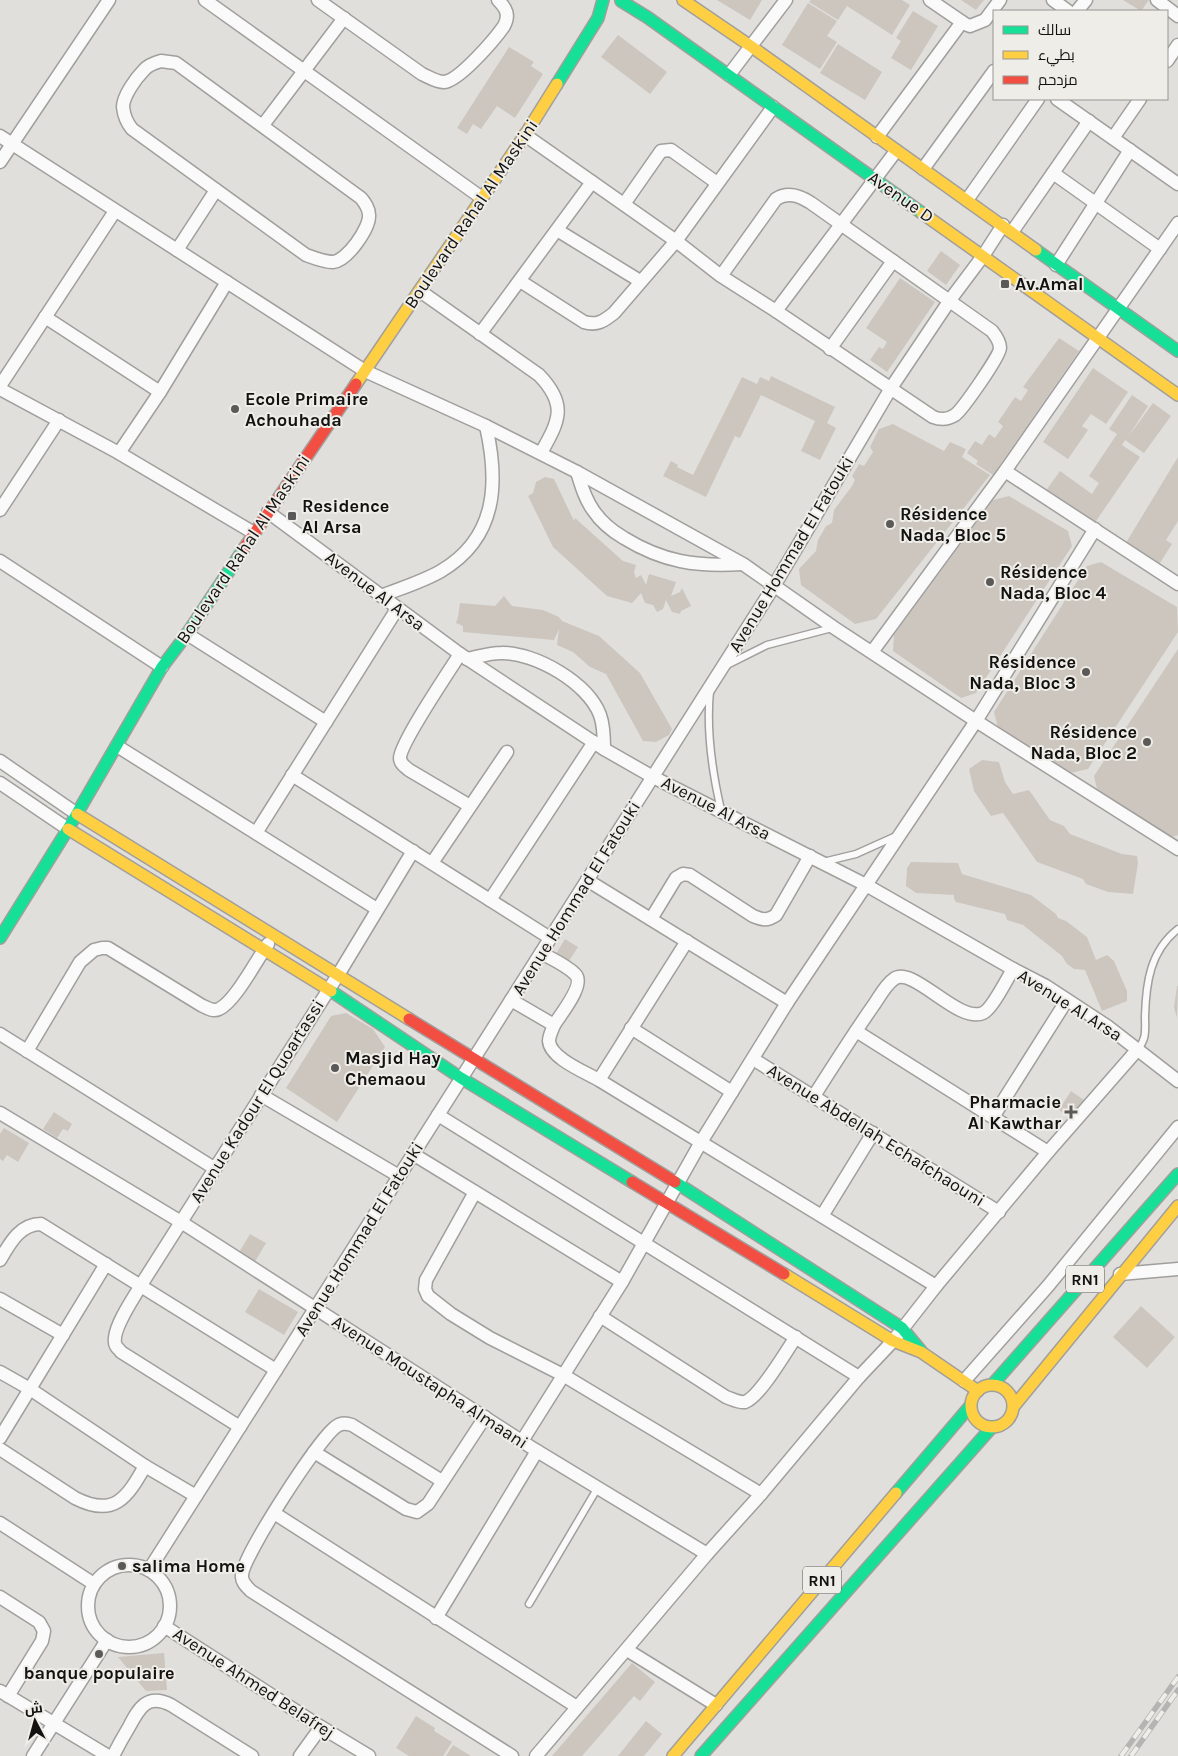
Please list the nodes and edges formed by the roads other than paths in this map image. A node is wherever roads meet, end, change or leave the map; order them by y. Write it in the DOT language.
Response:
graph roads {
  1 [pos="204,0"];
  2 [pos="318,0"];
  3 [pos="498,0"];
  4 [pos="604,0"];
  5 [pos="618,0"];
  6 [pos="634,0"];
  7 [pos="683,0"];
  8 [pos="786,0"];
  9 [pos="930,0"];
  10 [pos="1000,0"];
  11 [pos="1053,0"];
  12 [pos="1086,0"];
  13 [pos="1157,0"];
  14 [pos="106,1"];
  15 [pos="1067,10"];
  16 [pos="1078,10"];
  17 [pos="1178,16"];
  18 [pos="344,18"];
  19 [pos="598,18"];
  20 [pos="962,22"];
  21 [pos="1178,46"];
  22 [pos="752,47"];
  23 [pos="1168,60"];
  24 [pos="304,71"];
  25 [pos="993,72"];
  26 [pos="729,75"];
  27 [pos="1037,100"];
  28 [pos="1058,100"];
  29 [pos="1139,100"];
  30 [pos="773,107"];
  31 [pos="1089,121"];
  32 [pos="263,125"];
  33 [pos="525,134"];
  34 [pos="0,136"];
  35 [pos="877,136"];
  36 [pos="1113,138"];
  37 [pos="12,144"];
  38 [pos="896,150"];
  39 [pos="1130,150"];
  40 [pos="0,162"];
  41 [pos="923,169"];
  42 [pos="1053,173"];
  43 [pos="875,179"];
  44 [pos="592,182"];
  45 [pos="718,183"];
  46 [pos="1178,184"];
  47 [pos="216,190"];
  48 [pos="482,198"];
  49 [pos="967,200"];
  50 [pos="1095,203"];
  51 [pos="624,204"];
  52 [pos="115,211"];
  53 [pos="1178,223"];
  54 [pos="841,224"];
  55 [pos="1007,229"];
  56 [pos="557,230"];
  57 [pos="676,241"];
  58 [pos="1160,249"];
  59 [pos="177,250"];
  60 [pos="983,256"];
  61 [pos="893,261"];
  62 [pos="1056,265"];
  63 [pos="721,276"];
  64 [pos="520,281"];
  65 [pos="640,281"];
  66 [pos="227,282"];
  67 [pos="420,292"];
  68 [pos="950,300"];
  69 [pos="1118,310"];
  70 [pos="776,311"];
  71 [pos="45,317"];
  72 [pos="480,334"];
  73 [pos="1098,339"];
  74 [pos="830,349"];
  75 [pos="1178,351"];
  76 [pos="365,371"];
  77 [pos="0,387"];
  78 [pos="891,388"];
  79 [pos="160,392"];
  80 [pos="1178,395"];
  81 [pos="59,420"];
  82 [pos="486,426"];
  83 [pos="119,453"];
  84 [pos="541,454"];
  85 [pos="1005,470"];
  86 [pos="577,472"];
  87 [pos="0,510"];
  88 [pos="268,512"];
  89 [pos="1095,529"];
  90 [pos="254,533"];
  91 [pos="0,561"];
  92 [pos="743,564"];
  93 [pos="1178,584"];
  94 [pos="774,586"];
  95 [pos="380,596"];
  96 [pos="397,609"];
  97 [pos="834,627"];
  98 [pos="187,634"];
  99 [pos="872,652"];
  100 [pos="463,657"];
  101 [pos="162,667"];
  102 [pos="722,667"];
  103 [pos="711,685"];
  104 [pos="976,721"];
  105 [pos="326,722"];
  106 [pos="117,746"];
  107 [pos="599,746"];
  108 [pos="507,752"];
  109 [pos="0,761"];
  110 [pos="292,775"];
  111 [pos="653,776"];
  112 [pos="0,783"];
  113 [pos="470,806"];
  114 [pos="721,810"];
  115 [pos="77,814"];
  116 [pos="68,829"];
  117 [pos="256,833"];
  118 [pos="900,833"];
  119 [pos="1178,849"];
  120 [pos="412,852"];
  121 [pos="810,856"];
  122 [pos="822,863"];
  123 [pos="432,864"];
  124 [pos="587,880"];
  125 [pos="866,885"];
  126 [pos="490,900"];
  127 [pos="377,908"];
  128 [pos="651,919"];
  129 [pos="1178,929"];
  130 [pos="274,935"];
  131 [pos="0,938"];
  132 [pos="550,938"];
  133 [pos="687,941"];
  134 [pos="263,950"];
  135 [pos="541,953"];
  136 [pos="1013,969"];
  137 [pos="338,975"];
  138 [pos="328,989"];
  139 [pos="511,1000"];
  140 [pos="1067,1000"];
  141 [pos="788,1003"];
  142 [pos="554,1025"];
  143 [pos="631,1028"];
  144 [pos="856,1031"];
  145 [pos="0,1034"];
  146 [pos="1138,1049"];
  147 [pos="27,1051"];
  148 [pos="474,1059"];
  149 [pos="753,1059"];
  150 [pos="461,1078"];
  151 [pos="599,1080"];
  152 [pos="1178,1081"];
  153 [pos="732,1092"];
  154 [pos="261,1095"];
  155 [pos="814,1096"];
  156 [pos="0,1114"];
  157 [pos="438,1115"];
  158 [pos="993,1118"];
  159 [pos="1178,1127"];
  160 [pos="873,1133"];
  161 [pos="701,1142"];
  162 [pos="1048,1152"];
  163 [pos="413,1154"];
  164 [pos="214,1168"];
  165 [pos="1178,1174"];
  166 [pos="399,1176"];
  167 [pos="678,1184"];
  168 [pos="475,1192"];
  169 [pos="666,1204"];
  170 [pos="1178,1206"];
  171 [pos="999,1212"];
  172 [pos="822,1216"];
  173 [pos="180,1222"];
  174 [pos="645,1242"];
  175 [pos="0,1260"];
  176 [pos="106,1264"];
  177 [pos="1178,1270"];
  178 [pos="1120,1274"];
  179 [pos="622,1282"];
  180 [pos="141,1285"];
  181 [pos="936,1286"];
  182 [pos="0,1299"];
  183 [pos="315,1309"];
  184 [pos="600,1316"];
  185 [pos="902,1328"];
  186 [pos="63,1335"];
  187 [pos="796,1337"];
  188 [pos="893,1341"];
  189 [pos="922,1352"];
  190 [pos="276,1370"];
  191 [pos="0,1372"];
  192 [pos="563,1375"];
  193 [pos="859,1377"];
  194 [pos="964,1381"];
  195 [pos="992,1384"];
  196 [pos="30,1388"];
  197 [pos="978,1391"];
  198 [pos="971,1405"];
  199 [pos="1014,1406"];
  200 [pos="485,1417"];
  201 [pos="240,1427"];
  202 [pos="992,1427"];
  203 [pos="0,1438"];
  204 [pos="522,1441"];
  205 [pos="0,1449"];
  206 [pos="538,1451"];
  207 [pos="314,1452"];
  208 [pos="145,1466"];
  209 [pos="442,1480"];
  210 [pos="598,1488"];
  211 [pos="761,1494"];
  212 [pos="196,1496"];
  213 [pos="274,1513"];
  214 [pos="0,1523"];
  215 [pos="707,1554"];
  216 [pos="149,1570"];
  217 [pos="94,1584"];
  218 [pos="0,1597"];
  219 [pos="529,1604"];
  220 [pos="436,1618"];
  221 [pos="164,1626"];
  222 [pos="107,1640"];
  223 [pos="627,1650"];
  224 [pos="4,1694"];
  225 [pos="716,1705"];
  226 [pos="577,1707"];
  227 [pos="55,1724"];
  228 [pos="321,1727"];
  229 [pos="33,1756"];
  230 [pos="108,1756"];
  231 [pos="113,1756"];
  232 [pos="252,1756"];
  233 [pos="300,1756"];
  234 [pos="369,1756"];
  235 [pos="512,1756"];
  236 [pos="536,1756"];
  237 [pos="673,1756"];
  238 [pos="701,1756"];
  1 -- 24 [label="street"];
  2 -- 18 [label="street"];
  3 -- 18 [label="street"];
  4 -- 19 [label="street, Boulevard Rahal Al Maskini"];
  5 -- 6 [label="street"];
  5 -- 19 [label="street, Boulevard Rahal Al Maskini"];
  5 -- 26 [label="street, Avenue D"];
  7 -- 22 [label="street, Avenue D"];
  8 -- 22 [label="street"];
  9 -- 20 [label="street"];
  10 -- 20 [label="street"];
  11 -- 15 [label="street"];
  12 -- 16 [label="street"];
  13 -- 17 [label="street"];
  14 -- 37 [label="street"];
  18 -- 24 [label="street"];
  19 -- 33 [label="street, Boulevard Rahal Al Maskini"];
  20 -- 35 [label="street"];
  21 -- 23 [label="street"];
  22 -- 26 [label="street"];
  22 -- 35 [label="street, Avenue D"];
  24 -- 32 [label="street"];
  24 -- 48 [label="street"];
  25 -- 41 [label="street"];
  26 -- 30 [label="street, Avenue D"];
  27 -- 49 [label="street"];
  28 -- 31 [label="street"];
  29 -- 36 [label="street"];
  30 -- 43 [label="street, Avenue D"];
  30 -- 45 [label="street"];
  31 -- 36 [label="street"];
  31 -- 42 [label="street, Avenue Hommad El Fatouki"];
  32 -- 47 [label="street"];
  32 -- 47 [label="street"];
  33 -- 44 [label="street"];
  33 -- 48 [label="street, Boulevard Rahal Al Maskini"];
  34 -- 37 [label="street"];
  35 -- 38 [label="street, Avenue D"];
  36 -- 39 [label="street"];
  37 -- 40 [label="street"];
  37 -- 52 [label="street"];
  38 -- 41 [label="street, Avenue D"];
  38 -- 43 [label="street"];
  39 -- 46 [label="street"];
  39 -- 50 [label="street"];
  41 -- 49 [label="street, Avenue D"];
  42 -- 50 [label="street"];
  42 -- 55 [label="street, Avenue Hommad El Fatouki"];
  43 -- 54 [label="street"];
  43 -- 60 [label="street, Avenue D"];
  44 -- 51 [label="street"];
  44 -- 56 [label="street"];
  45 -- 51 [label="street"];
  45 -- 57 [label="street"];
  47 -- 59 [label="street"];
  48 -- 67 [label="street, Boulevard Rahal Al Maskini"];
  49 -- 55 [label="street, Avenue D"];
  50 -- 58 [label="street"];
  50 -- 62 [label="street"];
  51 -- 57 [label="street"];
  52 -- 59 [label="street"];
  52 -- 71 [label="street"];
  53 -- 58 [label="street"];
  54 -- 61 [label="street"];
  54 -- 63 [label="street"];
  54 -- 70 [label="street"];
  55 -- 60 [label="street, Avenue Hommad El Fatouki"];
  55 -- 62 [label="street, Avenue D"];
  56 -- 64 [label="street"];
  56 -- 65 [label="street"];
  57 -- 63 [label="street"];
  57 -- 65 [label="street"];
  58 -- 69 [label="street"];
  59 -- 66 [label="street"];
  60 -- 68 [label="street, Avenue Hommad El Fatouki"];
  60 -- 73 [label="street, Avenue D"];
  61 -- 68 [label="street"];
  61 -- 74 [label="street"];
  62 -- 69 [label="street, Avenue D"];
  63 -- 70 [label="street"];
  64 -- 65 [label="street"];
  64 -- 72 [label="street"];
  66 -- 76 [label="street"];
  66 -- 79 [label="street"];
  67 -- 72 [label="street"];
  67 -- 76 [label="street, Boulevard Rahal Al Maskini"];
  68 -- 78 [label="street, Avenue Hommad El Fatouki"];
  68 -- 78 [label="street"];
  69 -- 73 [label="street"];
  69 -- 75 [label="street, Avenue D"];
  70 -- 74 [label="street"];
  71 -- 77 [label="street"];
  71 -- 79 [label="street"];
  72 -- 84 [label="street"];
  73 -- 80 [label="street, Avenue D"];
  73 -- 85 [label="street"];
  74 -- 78 [label="street"];
  76 -- 82 [label="street"];
  76 -- 88 [label="street, Boulevard Rahal Al Maskini"];
  77 -- 81 [label="street"];
  78 -- 94 [label="street, Avenue Hommad El Fatouki"];
  79 -- 83 [label="street"];
  81 -- 83 [label="street"];
  81 -- 87 [label="street"];
  82 -- 84 [label="street"];
  82 -- 95 [label="street"];
  83 -- 90 [label="street"];
  84 -- 86 [label="street"];
  85 -- 89 [label="street"];
  85 -- 99 [label="street"];
  86 -- 92 [label="street"];
  86 -- 92 [label="street"];
  88 -- 90 [label="street, Boulevard Rahal Al Maskini"];
  88 -- 95 [label="street, Avenue Al Arsa"];
  89 -- 93 [label="street"];
  89 -- 104 [label="street"];
  90 -- 98 [label="street, Boulevard Rahal Al Maskini"];
  91 -- 101 [label="street"];
  92 -- 94 [label="street"];
  94 -- 97 [label="street"];
  94 -- 102 [label="street, Avenue Hommad El Fatouki"];
  95 -- 96 [label="street, Avenue Al Arsa"];
  96 -- 100 [label="street, Avenue Al Arsa"];
  96 -- 105 [label="street"];
  97 -- 99 [label="street"];
  97 -- 102 [label="lane"];
  98 -- 101 [label="street, Boulevard Rahal Al Maskini"];
  98 -- 105 [label="street"];
  99 -- 104 [label="street"];
  100 -- 107 [label="street, Avenue Al Arsa"];
  100 -- 107 [label="street"];
  100 -- 113 [label="street"];
  101 -- 106 [label="street, Boulevard Rahal Al Maskini"];
  102 -- 103 [label="street, Avenue Hommad El Fatouki"];
  103 -- 111 [label="street, Avenue Hommad El Fatouki"];
  103 -- 114 [label="lane"];
  104 -- 118 [label="street"];
  104 -- 119 [label="street"];
  105 -- 110 [label="street"];
  106 -- 115 [label="street, Boulevard Rahal Al Maskini"];
  106 -- 117 [label="street"];
  107 -- 111 [label="street, Avenue Al Arsa"];
  107 -- 126 [label="street"];
  108 -- 113 [label="street"];
  109 -- 115 [label="street"];
  110 -- 117 [label="street"];
  110 -- 120 [label="street"];
  111 -- 114 [label="street, Avenue Al Arsa"];
  111 -- 124 [label="street, Avenue Hommad El Fatouki"];
  112 -- 116 [label="street"];
  113 -- 123 [label="street"];
  114 -- 121 [label="street, Avenue Al Arsa"];
  115 -- 116 [label="street, Boulevard Rahal Al Maskini"];
  115 -- 130 [label="street"];
  116 -- 131 [label="street, Boulevard Rahal Al Maskini"];
  116 -- 134 [label="street"];
  117 -- 127 [label="street"];
  118 -- 122 [label="lane"];
  118 -- 125 [label="street"];
  120 -- 123 [label="street"];
  120 -- 127 [label="street, Avenue Kadour El Quoartassi"];
  121 -- 122 [label="street, Avenue Al Arsa"];
  121 -- 128 [label="street"];
  122 -- 125 [label="street, Avenue Al Arsa"];
  123 -- 126 [label="street"];
  124 -- 128 [label="street"];
  124 -- 132 [label="street, Avenue Hommad El Fatouki"];
  125 -- 136 [label="street, Avenue Al Arsa"];
  125 -- 141 [label="street"];
  126 -- 132 [label="street"];
  127 -- 137 [label="street, Avenue Kadour El Quoartassi"];
  128 -- 133 [label="street"];
  129 -- 146 [label="lane"];
  130 -- 134 [label="street"];
  130 -- 137 [label="street"];
  132 -- 135 [label="street, Avenue Hommad El Fatouki"];
  133 -- 141 [label="street"];
  133 -- 143 [label="street"];
  134 -- 138 [label="street"];
  134 -- 147 [label="street"];
  135 -- 139 [label="street, Avenue Hommad El Fatouki"];
  135 -- 142 [label="street"];
  136 -- 140 [label="street, Avenue Al Arsa"];
  136 -- 144 [label="street"];
  137 -- 138 [label="street, Avenue Kadour El Quoartassi"];
  137 -- 148 [label="street"];
  138 -- 150 [label="street"];
  138 -- 154 [label="street, Avenue Kadour El Quoartassi"];
  139 -- 142 [label="street"];
  139 -- 148 [label="street, Avenue Hommad El Fatouki"];
  140 -- 146 [label="street, Avenue Al Arsa"];
  140 -- 158 [label="street"];
  141 -- 149 [label="street"];
  142 -- 151 [label="street"];
  143 -- 151 [label="street"];
  143 -- 153 [label="street"];
  144 -- 155 [label="street"];
  144 -- 158 [label="street"];
  145 -- 147 [label="street"];
  146 -- 152 [label="street, Avenue Al Arsa"];
  146 -- 162 [label="street"];
  147 -- 164 [label="street"];
  148 -- 150 [label="street, Avenue Hommad El Fatouki"];
  148 -- 167 [label="street"];
  149 -- 153 [label="street"];
  149 -- 155 [label="street, Avenue Abdellah Echafchaouni"];
  150 -- 157 [label="street, Avenue Hommad El Fatouki"];
  150 -- 169 [label="street"];
  151 -- 161 [label="street"];
  153 -- 161 [label="street"];
  154 -- 164 [label="street, Avenue Kadour El Quoartassi"];
  154 -- 166 [label="street"];
  155 -- 160 [label="street, Avenue Abdellah Echafchaouni"];
  156 -- 173 [label="street, Avenue Moustapha Almaani"];
  157 -- 163 [label="street, Avenue Hommad El Fatouki"];
  157 -- 174 [label="street"];
  158 -- 162 [label="street"];
  159 -- 194 [label="street"];
  160 -- 171 [label="street, Avenue Abdellah Echafchaouni"];
  160 -- 172 [label="street"];
  161 -- 167 [label="street"];
  161 -- 172 [label="street"];
  162 -- 171 [label="street"];
  163 -- 166 [label="street, Avenue Hommad El Fatouki"];
  163 -- 168 [label="street"];
  164 -- 173 [label="street, Avenue Kadour El Quoartassi"];
  165 -- 195 [label="street, RN1"];
  166 -- 183 [label="street, Avenue Hommad El Fatouki"];
  167 -- 169 [label="street"];
  167 -- 185 [label="street"];
  168 -- 179 [label="street"];
  168 -- 192 [label="street"];
  169 -- 174 [label="street"];
  169 -- 188 [label="street"];
  170 -- 178 [label="street, RN1"];
  171 -- 181 [label="street"];
  172 -- 181 [label="street"];
  173 -- 180 [label="street, Avenue Kadour El Quoartassi"];
  173 -- 183 [label="street, Avenue Moustapha Almaani"];
  174 -- 179 [label="street"];
  174 -- 187 [label="street"];
  175 -- 176 [label="street"];
  176 -- 180 [label="street"];
  176 -- 186 [label="street"];
  177 -- 178 [label="street"];
  178 -- 199 [label="street, RN1"];
  179 -- 184 [label="street"];
  180 -- 190 [label="street"];
  180 -- 201 [label="street, Avenue Kadour El Quoartassi"];
  181 -- 185 [label="street"];
  182 -- 186 [label="street"];
  183 -- 190 [label="street, Avenue Hommad El Fatouki"];
  183 -- 200 [label="street, Avenue Moustapha Almaani"];
  184 -- 187 [label="street"];
  184 -- 192 [label="street"];
  185 -- 188 [label="street"];
  185 -- 189 [label="street"];
  186 -- 196 [label="street"];
  187 -- 193 [label="street"];
  188 -- 189 [label="street"];
  188 -- 193 [label="street"];
  189 -- 194 [label="street"];
  190 -- 201 [label="street, Avenue Hommad El Fatouki"];
  191 -- 196 [label="street"];
  192 -- 204 [label="street"];
  192 -- 211 [label="street"];
  193 -- 211 [label="street"];
  194 -- 197 [label="street"];
  195 -- 197 [label="street, RN1"];
  195 -- 199 [label="street"];
  196 -- 203 [label="street"];
  196 -- 208 [label="street"];
  197 -- 198 [label="street, RN1"];
  198 -- 202 [label="street"];
  198 -- 225 [label="street, RN1"];
  199 -- 202 [label="street, RN1"];
  200 -- 204 [label="street, Avenue Moustapha Almaani"];
  200 -- 209 [label="street"];
  201 -- 212 [label="street, Avenue Hommad El Fatouki"];
  202 -- 238 [label="street, RN1"];
  204 -- 206 [label="street, Avenue Moustapha Almaani"];
  205 -- 208 [label="street"];
  206 -- 210 [label="street, Avenue Moustapha Almaani"];
  206 -- 220 [label="street"];
  207 -- 209 [label="street"];
  207 -- 209 [label="street"];
  207 -- 213 [label="street"];
  208 -- 212 [label="street"];
  210 -- 215 [label="street, Avenue Moustapha Almaani"];
  210 -- 219 [label="lane"];
  211 -- 215 [label="street"];
  212 -- 216 [label="street, Avenue Hommad El Fatouki"];
  213 -- 220 [label="street"];
  213 -- 235 [label="street"];
  214 -- 217 [label="street"];
  215 -- 223 [label="street"];
  216 -- 217 [label="street"];
  216 -- 221 [label="street"];
  217 -- 222 [label="street"];
  218 -- 224 [label="street"];
  220 -- 226 [label="street"];
  221 -- 222 [label="street"];
  221 -- 228 [label="street, Avenue Ahmed Belafrej"];
  222 -- 227 [label="street"];
  223 -- 225 [label="street"];
  223 -- 226 [label="street"];
  224 -- 227 [label="street"];
  225 -- 237 [label="street, RN1"];
  226 -- 236 [label="street"];
  227 -- 229 [label="street"];
  227 -- 230 [label="street"];
  228 -- 233 [label="street"];
  228 -- 234 [label="street, Avenue Ahmed Belafrej"];
  231 -- 232 [label="street"];
}
